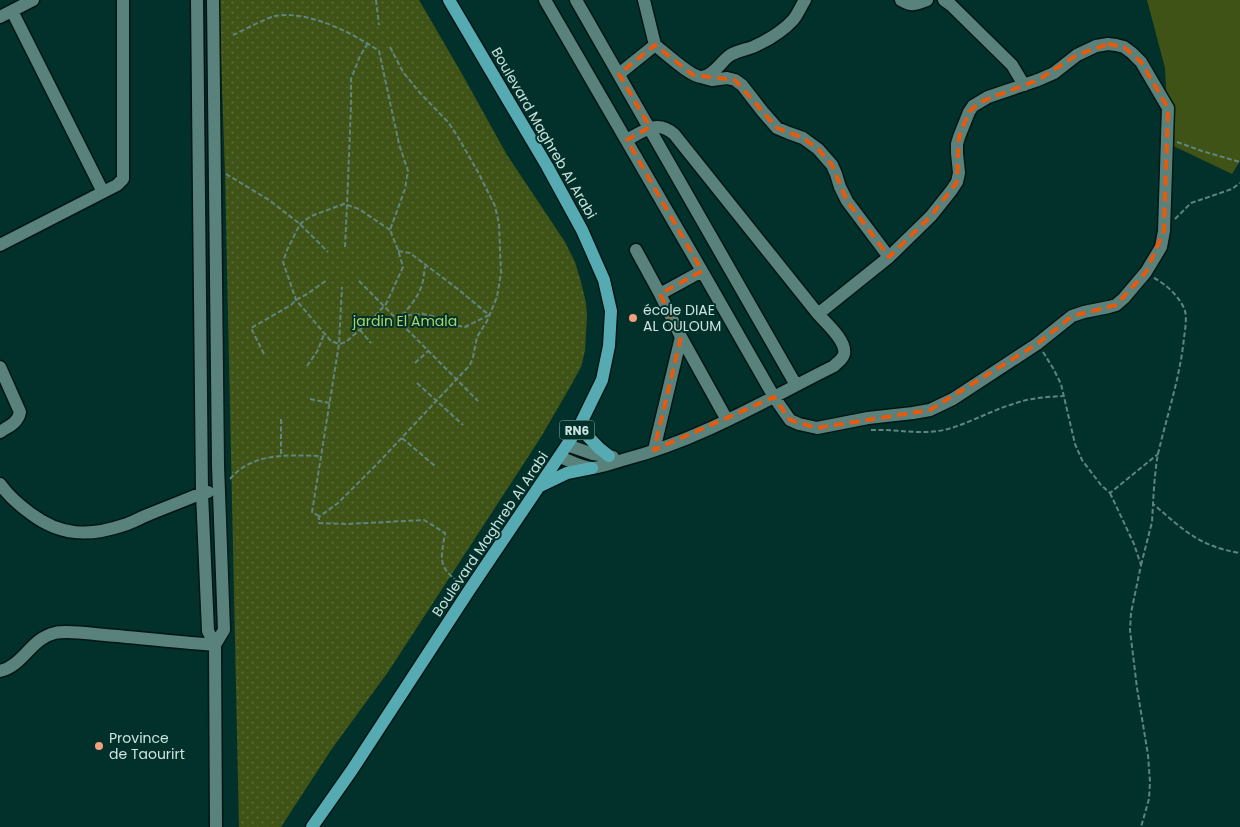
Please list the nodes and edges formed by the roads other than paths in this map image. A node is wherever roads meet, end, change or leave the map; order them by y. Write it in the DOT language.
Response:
graph roads {
  1 [pos="33,0"];
  2 [pos="122,0"];
  3 [pos="197,0"];
  4 [pos="213,0"];
  5 [pos="450,0"];
  6 [pos="545,0"];
  7 [pos="576,0"];
  8 [pos="644,0"];
  9 [pos="805,0"];
  10 [pos="901,0"];
  11 [pos="927,0"];
  12 [pos="944,0"];
  13 [pos="6,14"];
  14 [pos="654,44"];
  15 [pos="619,74"];
  16 [pos="701,77"];
  17 [pos="1024,85"];
  18 [pos="650,128"];
  19 [pos="627,140"];
  20 [pos="103,192"];
  21 [pos="0,245"];
  22 [pos="636,250"];
  23 [pos="889,257"];
  24 [pos="702,271"];
  25 [pos="660,294"];
  26 [pos="818,314"];
  27 [pos="681,337"];
  28 [pos="200,361"];
  29 [pos="218,361"];
  30 [pos="0,367"];
  31 [pos="796,385"];
  32 [pos="774,397"];
  33 [pos="728,420"];
  34 [pos="579,427"];
  35 [pos="0,432"];
  36 [pos="567,445"];
  37 [pos="654,450"];
  38 [pos="610,456"];
  39 [pos="560,457"];
  40 [pos="631,458"];
  41 [pos="592,468"];
  42 [pos="0,484"];
  43 [pos="540,486"];
  44 [pos="220,490"];
  45 [pos="202,493"];
  46 [pos="215,645"];
  47 [pos="0,671"];
  48 [pos="216,827"];
  49 [pos="312,827"];
  1 -- 13 [label="street"];
  2 -- 20 [label="street"];
  3 -- 28 [label="street"];
  4 -- 29 [label="street"];
  5 -- 34 [label="main road, Boulevard Maghreb Al Arabi / RN6"];
  6 -- 19 [label="street"];
  7 -- 15 [label="street"];
  8 -- 14 [label="street"];
  9 -- 16 [label="street"];
  10 -- 11 [label="street"];
  12 -- 17 [label="street"];
  13 -- 20 [label="street"];
  14 -- 15 [label="street"];
  14 -- 16 [label="street"];
  15 -- 18 [label="street"];
  16 -- 23 [label="street"];
  17 -- 23 [label="street"];
  17 -- 32 [label="street"];
  18 -- 19 [label="street"];
  18 -- 26 [label="street"];
  18 -- 31 [label="street"];
  19 -- 24 [label="street"];
  20 -- 21 [label="street"];
  22 -- 25 [label="street"];
  23 -- 26 [label="street"];
  24 -- 25 [label="street"];
  24 -- 32 [label="street"];
  25 -- 27 [label="street"];
  26 -- 31 [label="street"];
  27 -- 33 [label="street"];
  27 -- 37 [label="street"];
  28 -- 29 [label="street"];
  28 -- 45 [label="street"];
  29 -- 44 [label="street"];
  30 -- 35 [label="street"];
  31 -- 32 [label="street"];
  32 -- 33 [label="street"];
  33 -- 37 [label="street"];
  34 -- 36 [label="main road, Boulevard Maghreb Al Arabi / RN6"];
  34 -- 38 [label="main road"];
  36 -- 38 [label="street"];
  36 -- 39 [label="main road, Boulevard Maghreb Al Arabi / RN6"];
  37 -- 40 [label="street"];
  38 -- 40 [label="street"];
  39 -- 41 [label="street"];
  39 -- 43 [label="main road, Boulevard Maghreb Al Arabi / RN6"];
  40 -- 41 [label="street"];
  41 -- 43 [label="main road"];
  42 -- 45 [label="street"];
  43 -- 49 [label="main road, Boulevard Maghreb Al Arabi / RN6"];
  44 -- 45 [label="street"];
  44 -- 46 [label="street"];
  45 -- 46 [label="street"];
  46 -- 47 [label="street"];
  46 -- 48 [label="street"];
}
